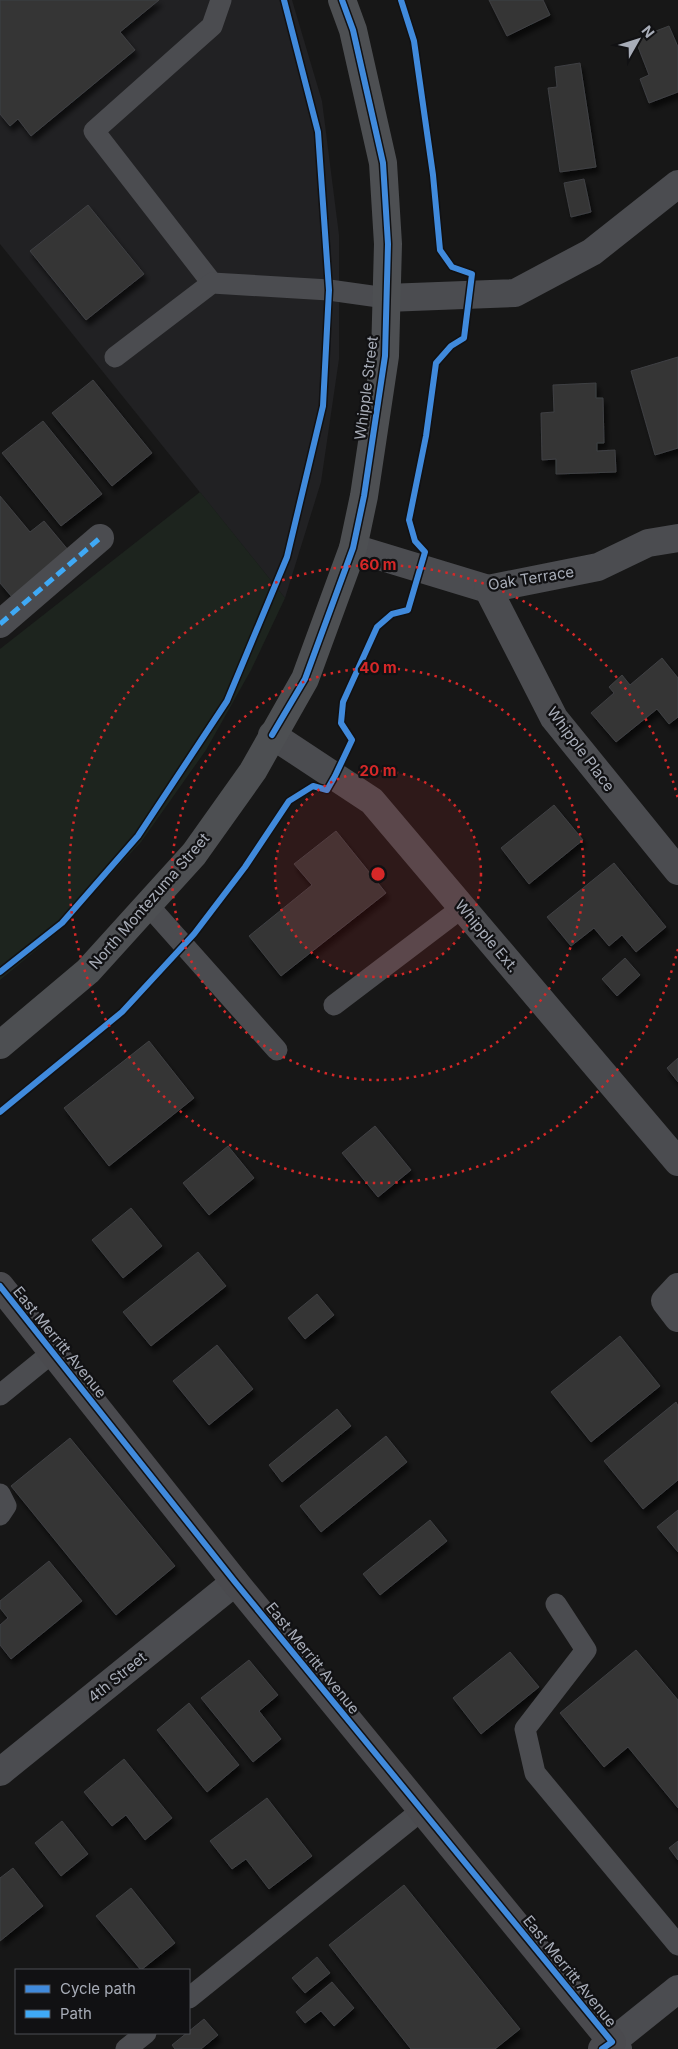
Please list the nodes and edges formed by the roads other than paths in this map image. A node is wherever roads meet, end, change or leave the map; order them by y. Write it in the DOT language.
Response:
graph roads {
  1 [pos="221,0"];
  2 [pos="342,0"];
  3 [pos="678,184"];
  4 [pos="212,283"];
  5 [pos="386,298"];
  6 [pos="115,356"];
  7 [pos="100,538"];
  8 [pos="678,538"];
  9 [pos="353,548"];
  10 [pos="488,588"];
  11 [pos="0,624"];
  12 [pos="272,735"];
  13 [pos="678,871"];
  14 [pos="148,905"];
  15 [pos="462,907"];
  16 [pos="334,1005"];
  17 [pos="0,1045"];
  18 [pos="277,1050"];
  19 [pos="678,1162"];
  20 [pos="0,1286"];
  21 [pos="678,1287"];
  22 [pos="678,1318"];
  23 [pos="53,1352"];
  24 [pos="0,1395"];
  25 [pos="0,1494"];
  26 [pos="0,1515"];
  27 [pos="235,1582"];
  28 [pos="556,1604"];
  29 [pos="0,1772"];
  30 [pos="422,1810"];
  31 [pos="678,1945"];
  32 [pos="678,1989"];
  33 [pos="190,1997"];
  34 [pos="145,2034"];
  35 [pos="610,2047"];
  36 [pos="126,2049"];
  1 -- 4 [label="lane"];
  2 -- 5 [label="main road, Whipple Street"];
  3 -- 5 [label="street"];
  4 -- 5 [label="lane"];
  4 -- 6 [label="lane"];
  5 -- 9 [label="main road, Whipple Street"];
  7 -- 11 [label="street"];
  8 -- 10 [label="street, Oak Terrace"];
  9 -- 10 [label="street, Oak Terrace"];
  9 -- 12 [label="main road, Whipple Street"];
  10 -- 13 [label="street, Whipple Place"];
  12 -- 14 [label="main road, North Montezuma Street"];
  12 -- 15 [label="street, Whipple Ext."];
  14 -- 17 [label="main road, North Montezuma Street"];
  14 -- 18 [label="lane"];
  15 -- 16 [label="lane"];
  15 -- 19 [label="street, Whipple Ext."];
  20 -- 23 [label="street, East Merritt Avenue"];
  21 -- 22 [label="street"];
  23 -- 24 [label="lane"];
  23 -- 27 [label="street, East Merritt Avenue"];
  25 -- 26 [label="lane"];
  27 -- 29 [label="street, 4th Street"];
  27 -- 30 [label="street, East Merritt Avenue"];
  28 -- 31 [label="lane"];
  30 -- 33 [label="lane"];
  30 -- 35 [label="street, East Merritt Avenue"];
  32 -- 35 [label="street"];
  34 -- 36 [label="lane"];
}
